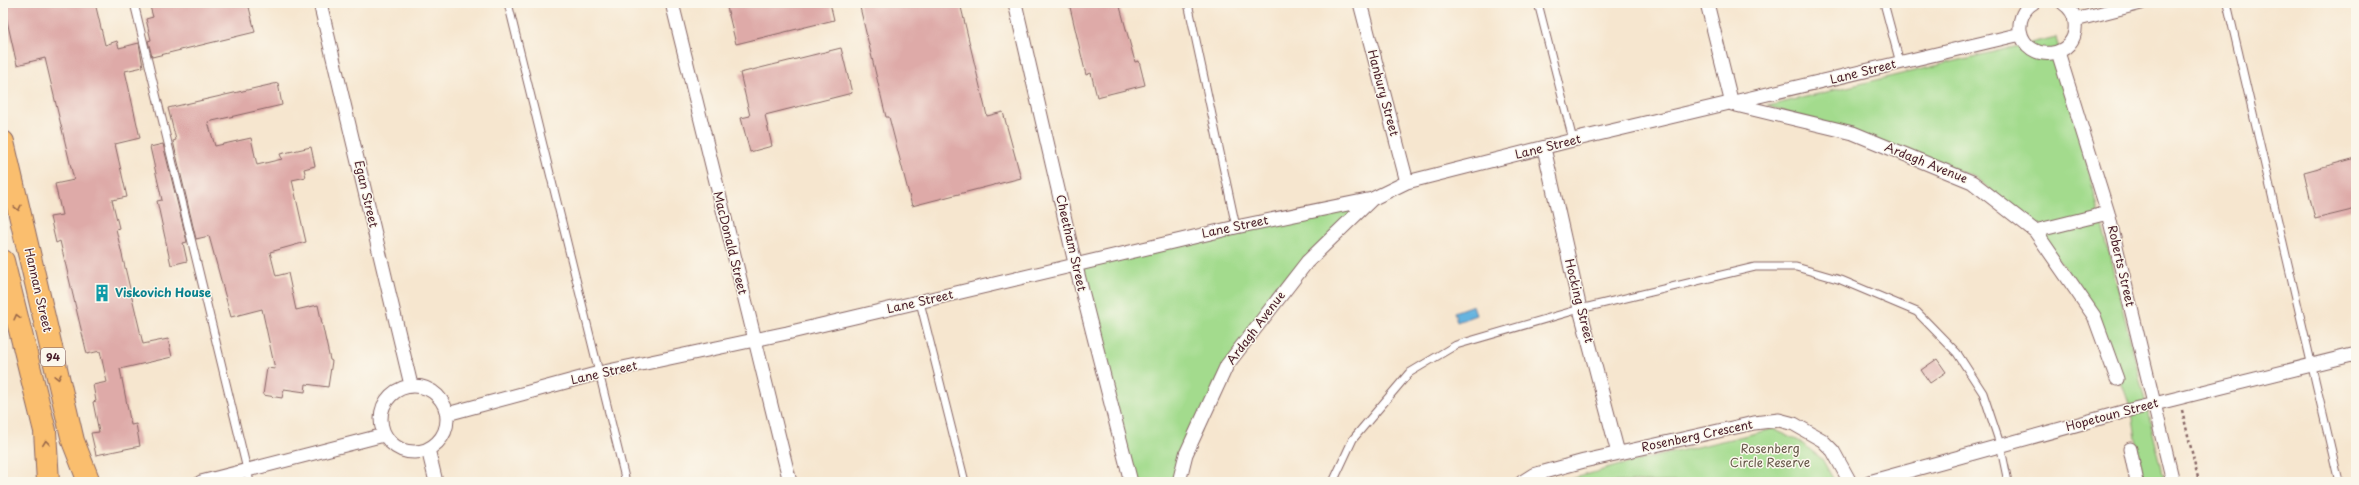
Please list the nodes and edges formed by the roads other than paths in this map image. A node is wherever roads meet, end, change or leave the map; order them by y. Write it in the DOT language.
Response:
graph roads {
  1 [pos="134,3"];
  2 [pos="320,3"];
  3 [pos="508,3"];
  4 [pos="672,3"];
  5 [pos="1015,3"];
  6 [pos="1188,3"];
  7 [pos="1360,3"];
  8 [pos="1538,3"];
  9 [pos="1707,3"];
  10 [pos="1884,3"];
  11 [pos="2033,3"];
  12 [pos="2063,3"];
  13 [pos="2141,3"];
  14 [pos="2227,3"];
  15 [pos="2075,20"];
  16 [pos="2021,34"];
  17 [pos="2058,52"];
  18 [pos="1900,63"];
  19 [pos="1732,104"];
  20 [pos="1573,140"];
  21 [pos="3,142"];
  22 [pos="1544,148"];
  23 [pos="1407,182"];
  24 [pos="1372,199"];
  25 [pos="2108,213"];
  26 [pos="1236,227"];
  27 [pos="2034,231"];
  28 [pos="3,261"];
  29 [pos="1075,263"];
  30 [pos="920,302"];
  31 [pos="1580,309"];
  32 [pos="754,340"];
  33 [pos="2356,354"];
  34 [pos="2311,365"];
  35 [pos="599,372"];
  36 [pos="2117,378"];
  37 [pos="411,385"];
  38 [pos="2154,403"];
  39 [pos="447,414"];
  40 [pos="384,435"];
  41 [pos="2000,444"];
  42 [pos="428,449"];
  43 [pos="2130,449"];
  44 [pos="1618,453"];
  45 [pos="248,476"];
  46 [pos="48,482"];
  47 [pos="89,482"];
  48 [pos="201,482"];
  49 [pos="436,482"];
  50 [pos="626,482"];
  51 [pos="790,482"];
  52 [pos="966,482"];
  53 [pos="1131,482"];
  54 [pos="1179,482"];
  55 [pos="1333,482"];
  56 [pos="1522,482"];
  57 [pos="1850,482"];
  58 [pos="1869,482"];
  59 [pos="2008,482"];
  60 [pos="2137,482"];
  61 [pos="2173,482"];
  62 [pos="2339,482"];
  1 -- 45 [label="lane"];
  2 -- 37 [label="street, Egan Street"];
  3 -- 35 [label="lane"];
  4 -- 32 [label="street, MacDonald Street"];
  5 -- 29 [label="street, Cheetham Street"];
  6 -- 26 [label="lane"];
  7 -- 23 [label="street, Hanbury Street"];
  8 -- 20 [label="lane"];
  9 -- 19 [label="street"];
  10 -- 18 [label="lane"];
  11 -- 16 [label="street"];
  12 -- 15 [label="street"];
  13 -- 15 [label="street"];
  14 -- 34 [label="lane"];
  15 -- 17 [label="street"];
  16 -- 17 [label="street"];
  16 -- 18 [label="street, Lane Street"];
  17 -- 25 [label="street, Roberts Street"];
  18 -- 19 [label="street, Lane Street"];
  19 -- 20 [label="street, Lane Street"];
  19 -- 27 [label="street, Ardagh Avenue"];
  20 -- 22 [label="street, Lane Street"];
  21 -- 47 [label="highway, Hannan Street / 94, one-way"];
  22 -- 23 [label="street, Lane Street"];
  22 -- 31 [label="street, Hocking Street"];
  23 -- 24 [label="street, Lane Street"];
  24 -- 26 [label="street, Lane Street"];
  24 -- 54 [label="street, Ardagh Avenue"];
  25 -- 27 [label="street"];
  25 -- 38 [label="street, Roberts Street"];
  26 -- 29 [label="street, Lane Street"];
  27 -- 36 [label="street, Ardagh Avenue"];
  46 -- 28 [label="highway, 94, one-way"];
  29 -- 30 [label="street, Lane Street"];
  29 -- 53 [label="street, Cheetham Street"];
  30 -- 32 [label="street, Lane Street"];
  30 -- 52 [label="lane"];
  31 -- 41 [label="lane"];
  31 -- 44 [label="street, Hocking Street"];
  31 -- 55 [label="lane"];
  32 -- 35 [label="street, Lane Street"];
  32 -- 51 [label="street, MacDonald Street"];
  33 -- 34 [label="street, Hopetoun Street"];
  34 -- 38 [label="street, Hopetoun Street"];
  34 -- 62 [label="lane"];
  35 -- 39 [label="street, Lane Street"];
  35 -- 50 [label="lane"];
  37 -- 39 [label="street"];
  37 -- 40 [label="street"];
  38 -- 41 [label="street, Hopetoun Street"];
  38 -- 61 [label="street, Roberts Street"];
  39 -- 42 [label="street"];
  40 -- 42 [label="street"];
  40 -- 45 [label="street"];
  41 -- 58 [label="street, Hopetoun Street"];
  41 -- 59 [label="lane"];
  42 -- 49 [label="street"];
  43 -- 60 [label="street"];
  44 -- 56 [label="street, Rosenberg Crescent"];
  44 -- 57 [label="street, Rosenberg Crescent"];
  45 -- 48 [label="street"];
}
